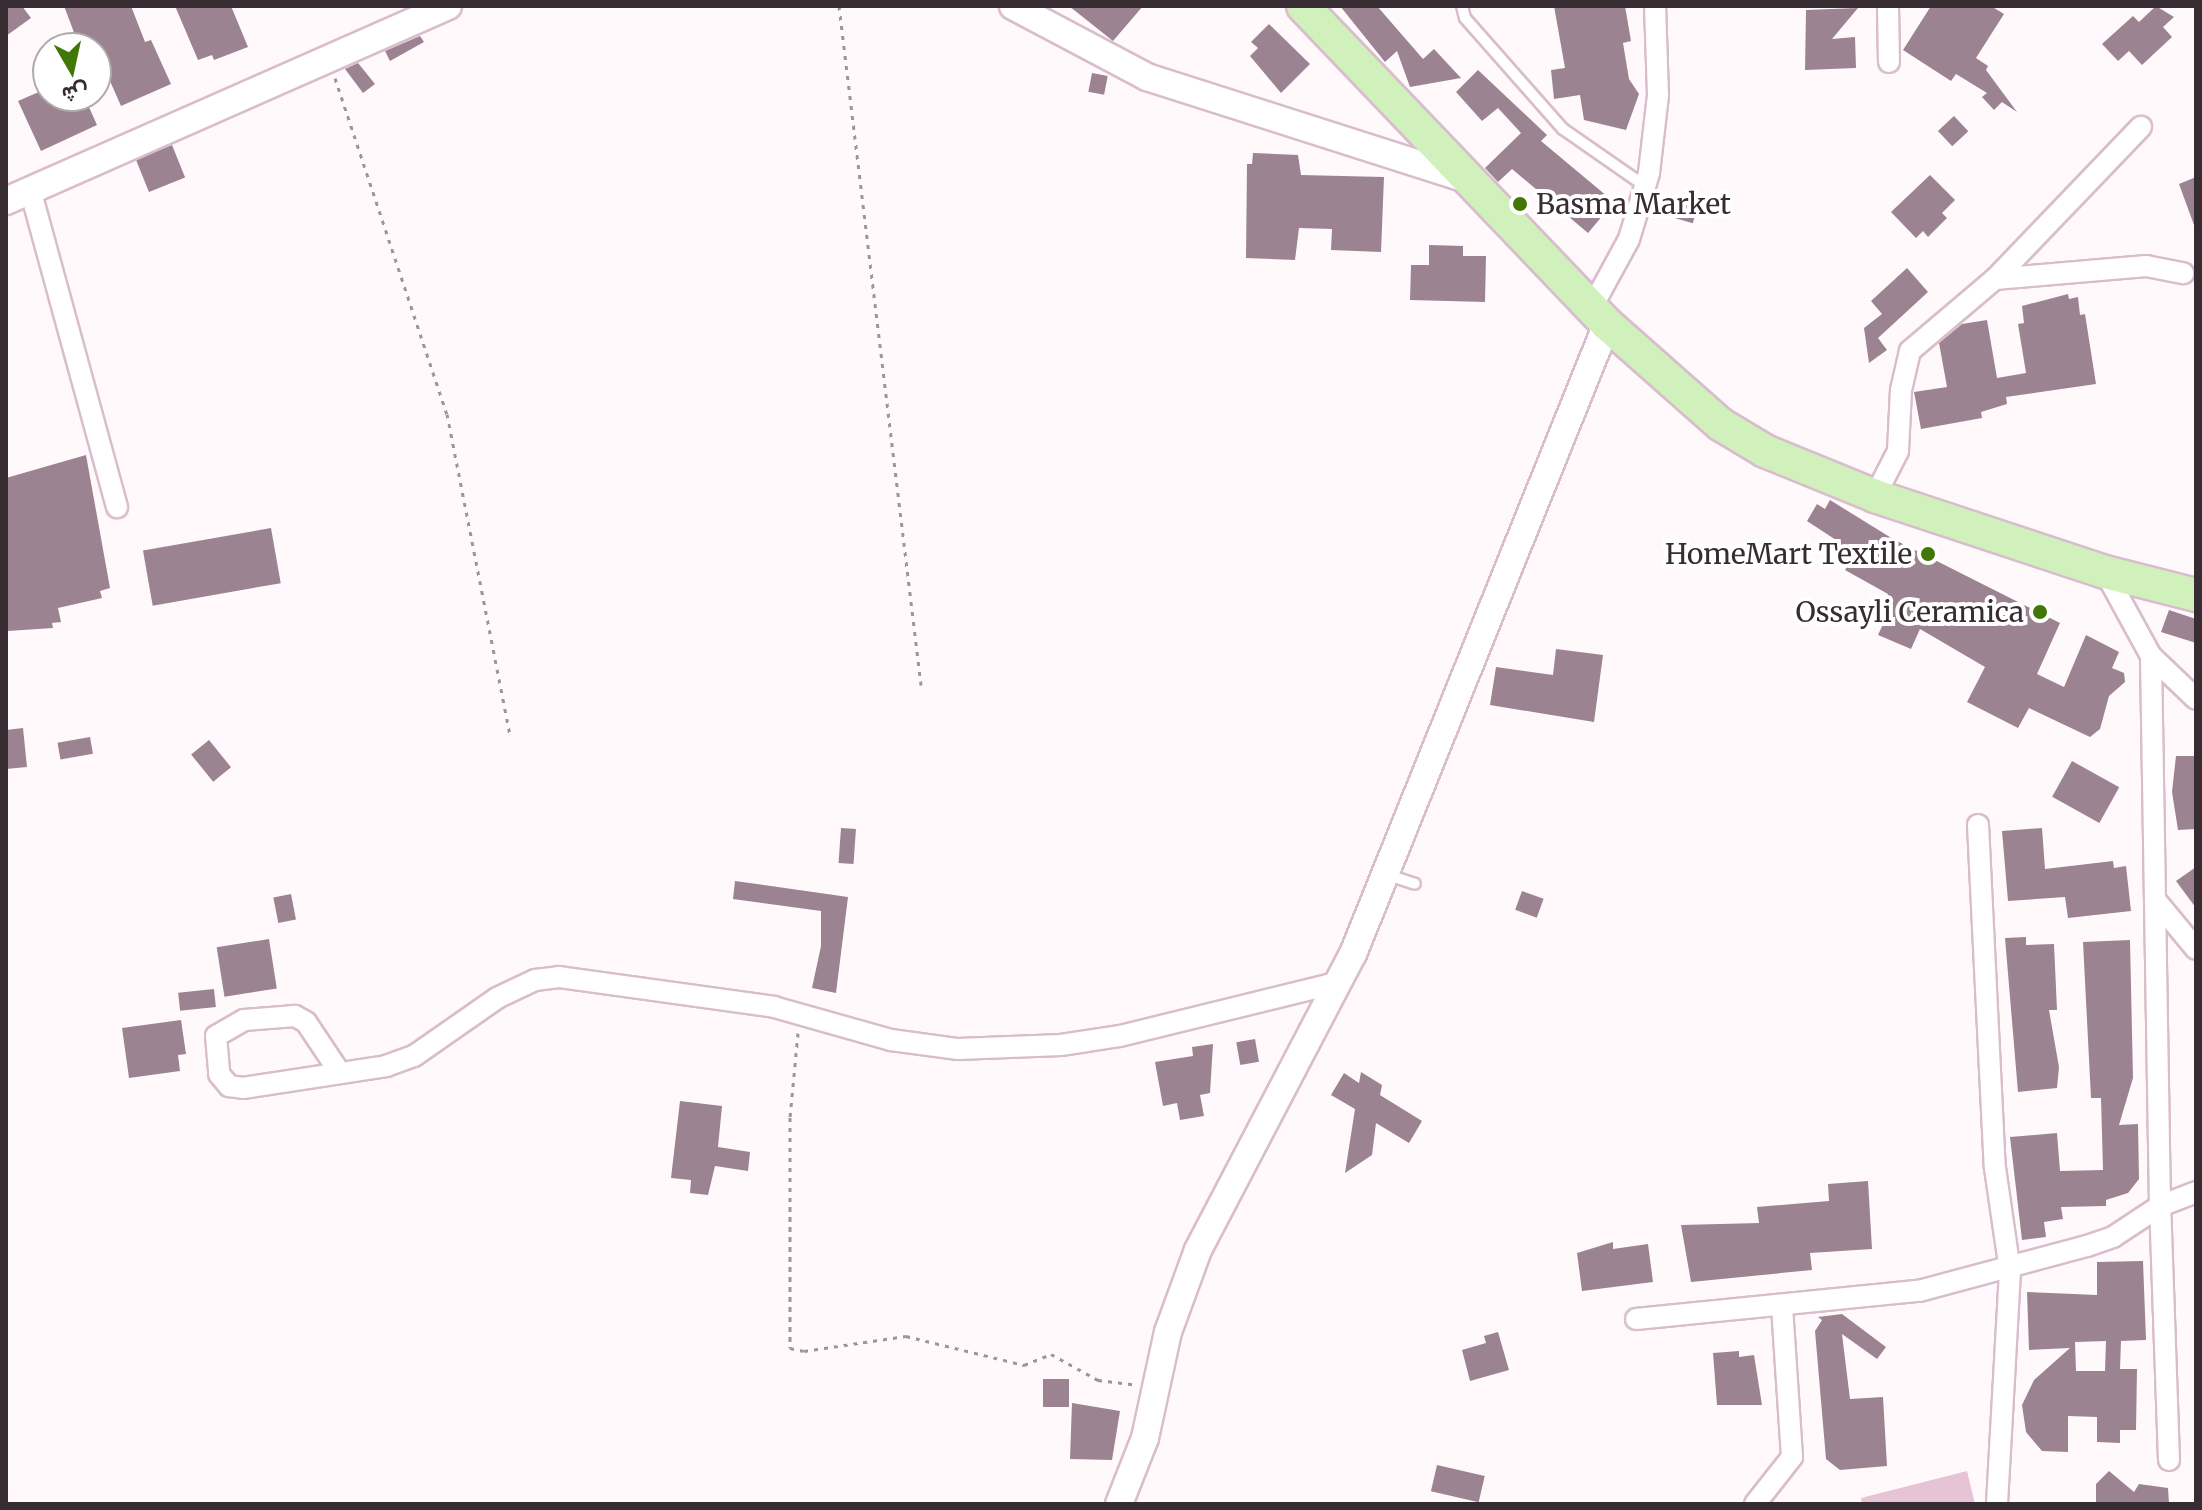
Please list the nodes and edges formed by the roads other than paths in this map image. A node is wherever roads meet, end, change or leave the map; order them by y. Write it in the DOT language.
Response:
graph roads {
  1 [pos="448,6"];
  2 [pos="1013,6"];
  3 [pos="1303,6"];
  4 [pos="1462,6"];
  5 [pos="1655,6"];
  6 [pos="1888,6"];
  7 [pos="1889,62"];
  8 [pos="2141,127"];
  9 [pos="1470,180"];
  10 [pos="1645,186"];
  11 [pos="30,189"];
  12 [pos="6,201"];
  13 [pos="2183,273"];
  14 [pos="1995,279"];
  15 [pos="1599,316"];
  16 [pos="1875,496"];
  17 [pos="117,507"];
  18 [pos="2105,572"];
  19 [pos="2196,595"];
  20 [pos="2151,656"];
  21 [pos="2196,699"];
  22 [pos="1978,825"];
  23 [pos="1386,874"];
  24 [pos="1415,884"];
  25 [pos="2157,902"];
  26 [pos="2196,949"];
  27 [pos="1340,982"];
  28 [pos="340,1073"];
  29 [pos="2196,1192"];
  30 [pos="2160,1206"];
  31 [pos="2010,1271"];
  32 [pos="1782,1307"];
  33 [pos="1636,1319"];
  34 [pos="2169,1460"];
  35 [pos="1119,1504"];
  36 [pos="1755,1504"];
  37 [pos="1997,1504"];
  1 -- 11 [label="street"];
  2 -- 9 [label="street"];
  3 -- 9 [label="main road"];
  4 -- 10 [label="lane"];
  5 -- 10 [label="street"];
  6 -- 7 [label="street"];
  8 -- 14 [label="street"];
  9 -- 15 [label="main road"];
  10 -- 15 [label="street"];
  11 -- 12 [label="street"];
  11 -- 17 [label="street"];
  13 -- 14 [label="street"];
  14 -- 16 [label="street"];
  15 -- 16 [label="main road"];
  15 -- 23 [label="street"];
  16 -- 18 [label="main road"];
  18 -- 19 [label="main road"];
  18 -- 20 [label="street"];
  20 -- 21 [label="street"];
  20 -- 25 [label="street"];
  22 -- 31 [label="street"];
  23 -- 24 [label="lane"];
  23 -- 27 [label="street"];
  25 -- 26 [label="street"];
  25 -- 30 [label="street"];
  27 -- 28 [label="street"];
  27 -- 35 [label="street"];
  28 -- 28 [label="street"];
  29 -- 30 [label="street"];
  30 -- 31 [label="street"];
  30 -- 34 [label="street"];
  31 -- 32 [label="street"];
  31 -- 37 [label="street"];
  32 -- 33 [label="street"];
  32 -- 36 [label="street"];
}
